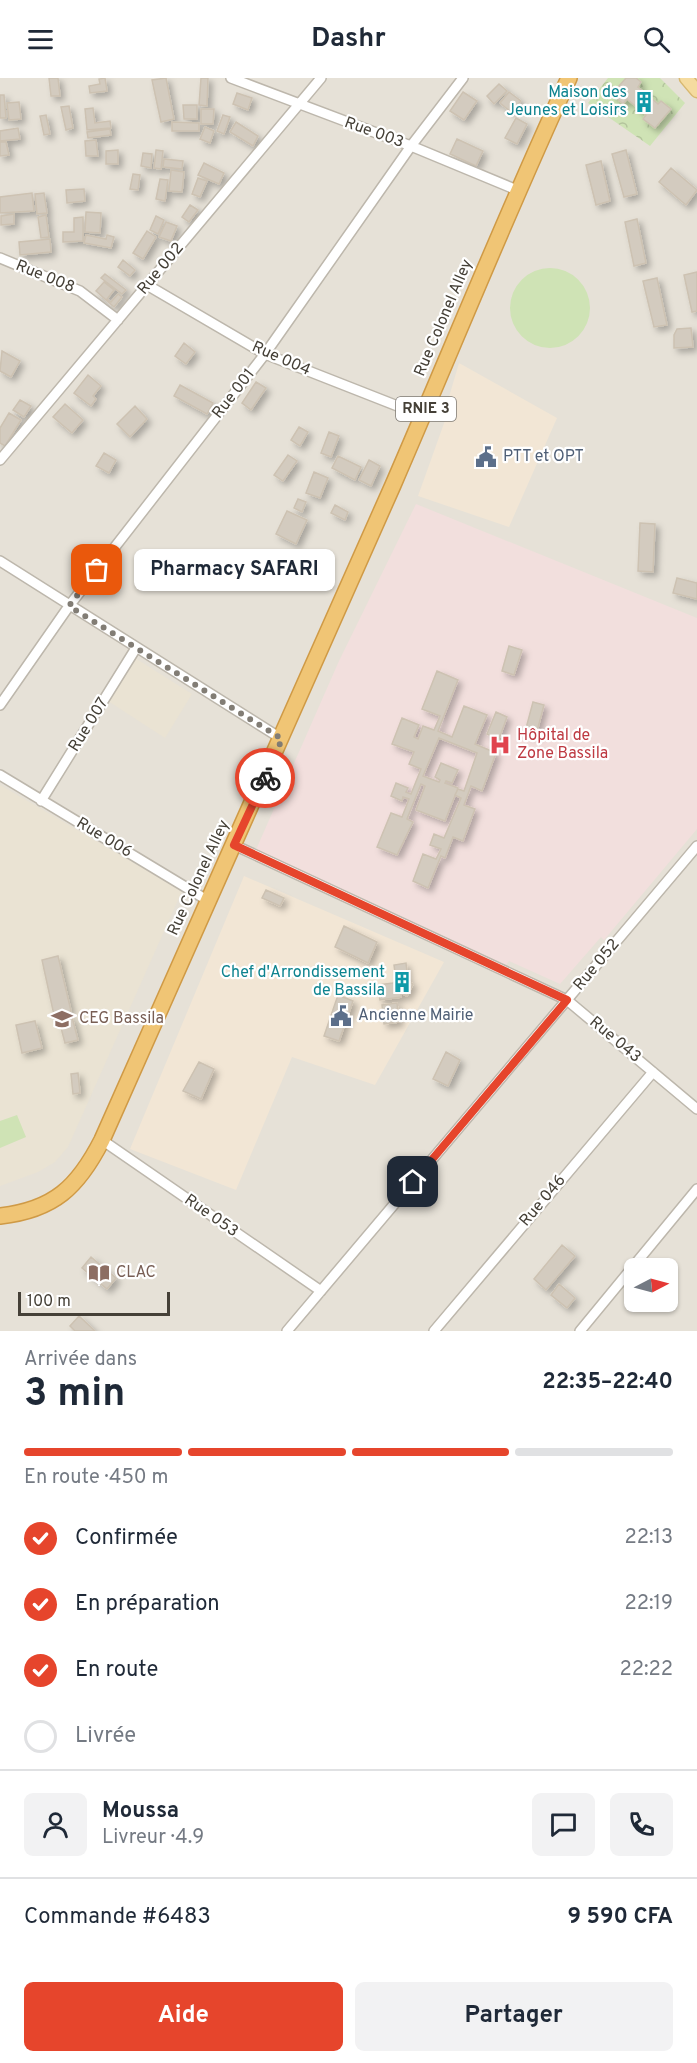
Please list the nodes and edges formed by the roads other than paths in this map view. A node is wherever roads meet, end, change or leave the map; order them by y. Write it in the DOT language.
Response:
graph roads {
  1 [pos="231,78"];
  2 [pos="321,78"];
  3 [pos="463,78"];
  4 [pos="569,78"];
  5 [pos="686,78"];
  6 [pos="697,91"];
  7 [pos="298,105"];
  8 [pos="411,146"];
  9 [pos="517,190"];
  10 [pos="0,258"];
  11 [pos="147,285"];
  12 [pos="118,320"];
  13 [pos="265,354"];
  14 [pos="423,416"];
  15 [pos="0,460"];
  16 [pos="0,561"];
  17 [pos="69,606"];
  18 [pos="136,648"];
  19 [pos="0,705"];
  20 [pos="282,739"];
  21 [pos="0,775"];
  22 [pos="41,801"];
  23 [pos="234,845"];
  24 [pos="697,846"];
  25 [pos="207,900"];
  26 [pos="567,1000"];
  27 [pos="652,1072"];
  28 [pos="697,1109"];
  29 [pos="102,1140"];
  30 [pos="697,1188"];
  31 [pos="0,1216"];
  32 [pos="321,1291"];
  33 [pos="287,1331"];
  34 [pos="434,1331"];
  35 [pos="580,1331"];
  1 -- 7 [label="street, Rue 003"];
  2 -- 7 [label="street, Rue 002"];
  3 -- 8 [label="street, Rue 001"];
  4 -- 9 [label="highway, Rue Colonel Alley / RNIE 3"];
  5 -- 6 [label="main road"];
  7 -- 8 [label="street, Rue 003"];
  7 -- 11 [label="street, Rue 002"];
  8 -- 9 [label="street, Rue 003"];
  8 -- 13 [label="street, Rue 001"];
  9 -- 14 [label="highway, Rue Colonel Alley / RNIE 3"];
  10 -- 12 [label="street, Rue 008"];
  11 -- 12 [label="street, Rue 002"];
  11 -- 13 [label="street, Rue 004"];
  12 -- 15 [label="street, Rue 002"];
  13 -- 14 [label="street, Rue 004"];
  13 -- 17 [label="street, Rue 001"];
  14 -- 20 [label="highway, Rue Colonel Alley / RNIE 3"];
  16 -- 17 [label="street"];
  17 -- 18 [label="street"];
  17 -- 19 [label="street, Rue 001"];
  18 -- 20 [label="street"];
  18 -- 22 [label="street, Rue 007"];
  20 -- 23 [label="highway, Rue Colonel Alley / RNIE 3"];
  21 -- 22 [label="street, Rue 006"];
  22 -- 25 [label="street, Rue 006"];
  23 -- 25 [label="highway, Rue Colonel Alley / RNIE 3"];
  23 -- 26 [label="street, Rue 043"];
  24 -- 26 [label="street, Rue 052"];
  25 -- 29 [label="highway, Rue Colonel Alley / RNIE 3"];
  26 -- 27 [label="street, Rue 043"];
  26 -- 32 [label="street, Rue 052"];
  27 -- 28 [label="street, Rue 043"];
  27 -- 34 [label="street, Rue 046"];
  29 -- 31 [label="highway, Rue Colonel Alley / RNIE 3"];
  29 -- 32 [label="street, Rue 053"];
  30 -- 35 [label="street"];
  32 -- 33 [label="street, Rue 052"];
}
